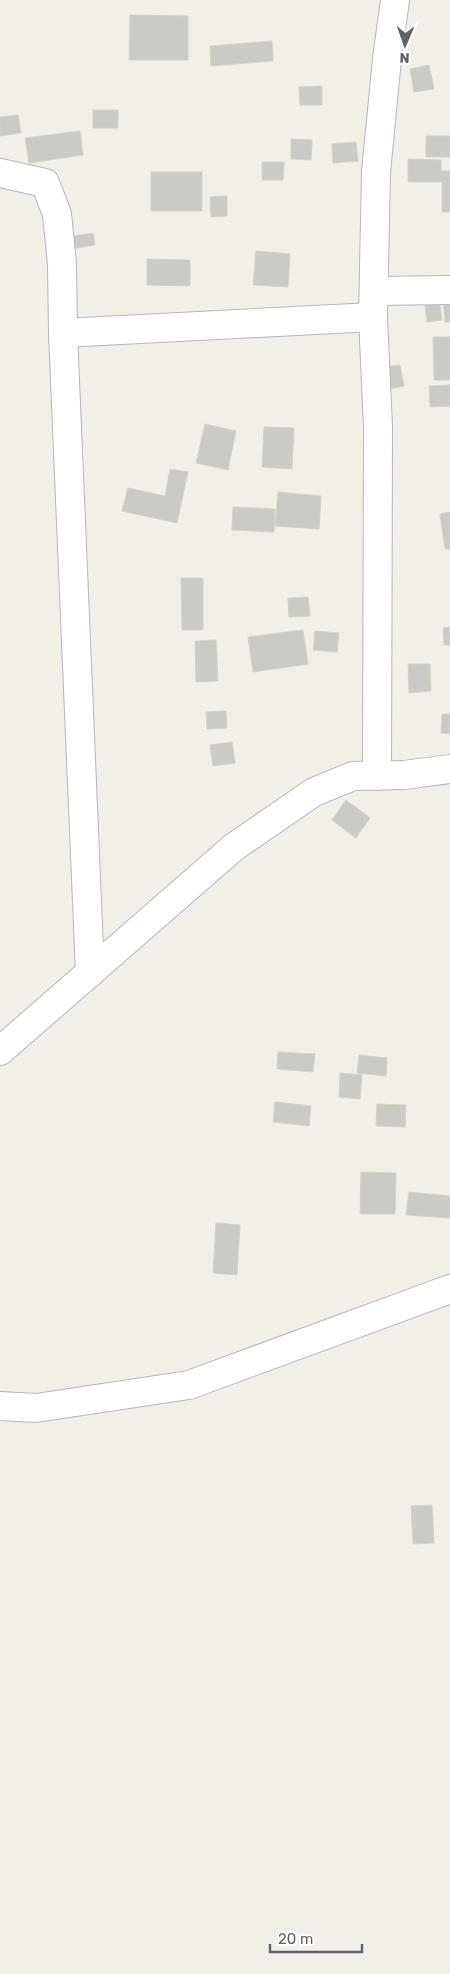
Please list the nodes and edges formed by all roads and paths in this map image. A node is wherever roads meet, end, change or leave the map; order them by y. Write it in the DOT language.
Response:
graph roads {
  1 [pos="395,0"];
  2 [pos="0,173"];
  3 [pos="450,290"];
  4 [pos="374,304"];
  5 [pos="62,333"];
  6 [pos="450,769"];
  7 [pos="378,776"];
  8 [pos="90,974"];
  9 [pos="0,1051"];
  10 [pos="450,1289"];
  11 [pos="0,1406"];
  1 -- 4 [label="street"];
  2 -- 5 [label="street"];
  3 -- 4 [label="street"];
  4 -- 5 [label="street"];
  4 -- 7 [label="street"];
  5 -- 8 [label="street"];
  6 -- 7 [label="street"];
  7 -- 8 [label="street"];
  8 -- 9 [label="street"];
  10 -- 11 [label="street"];
}
